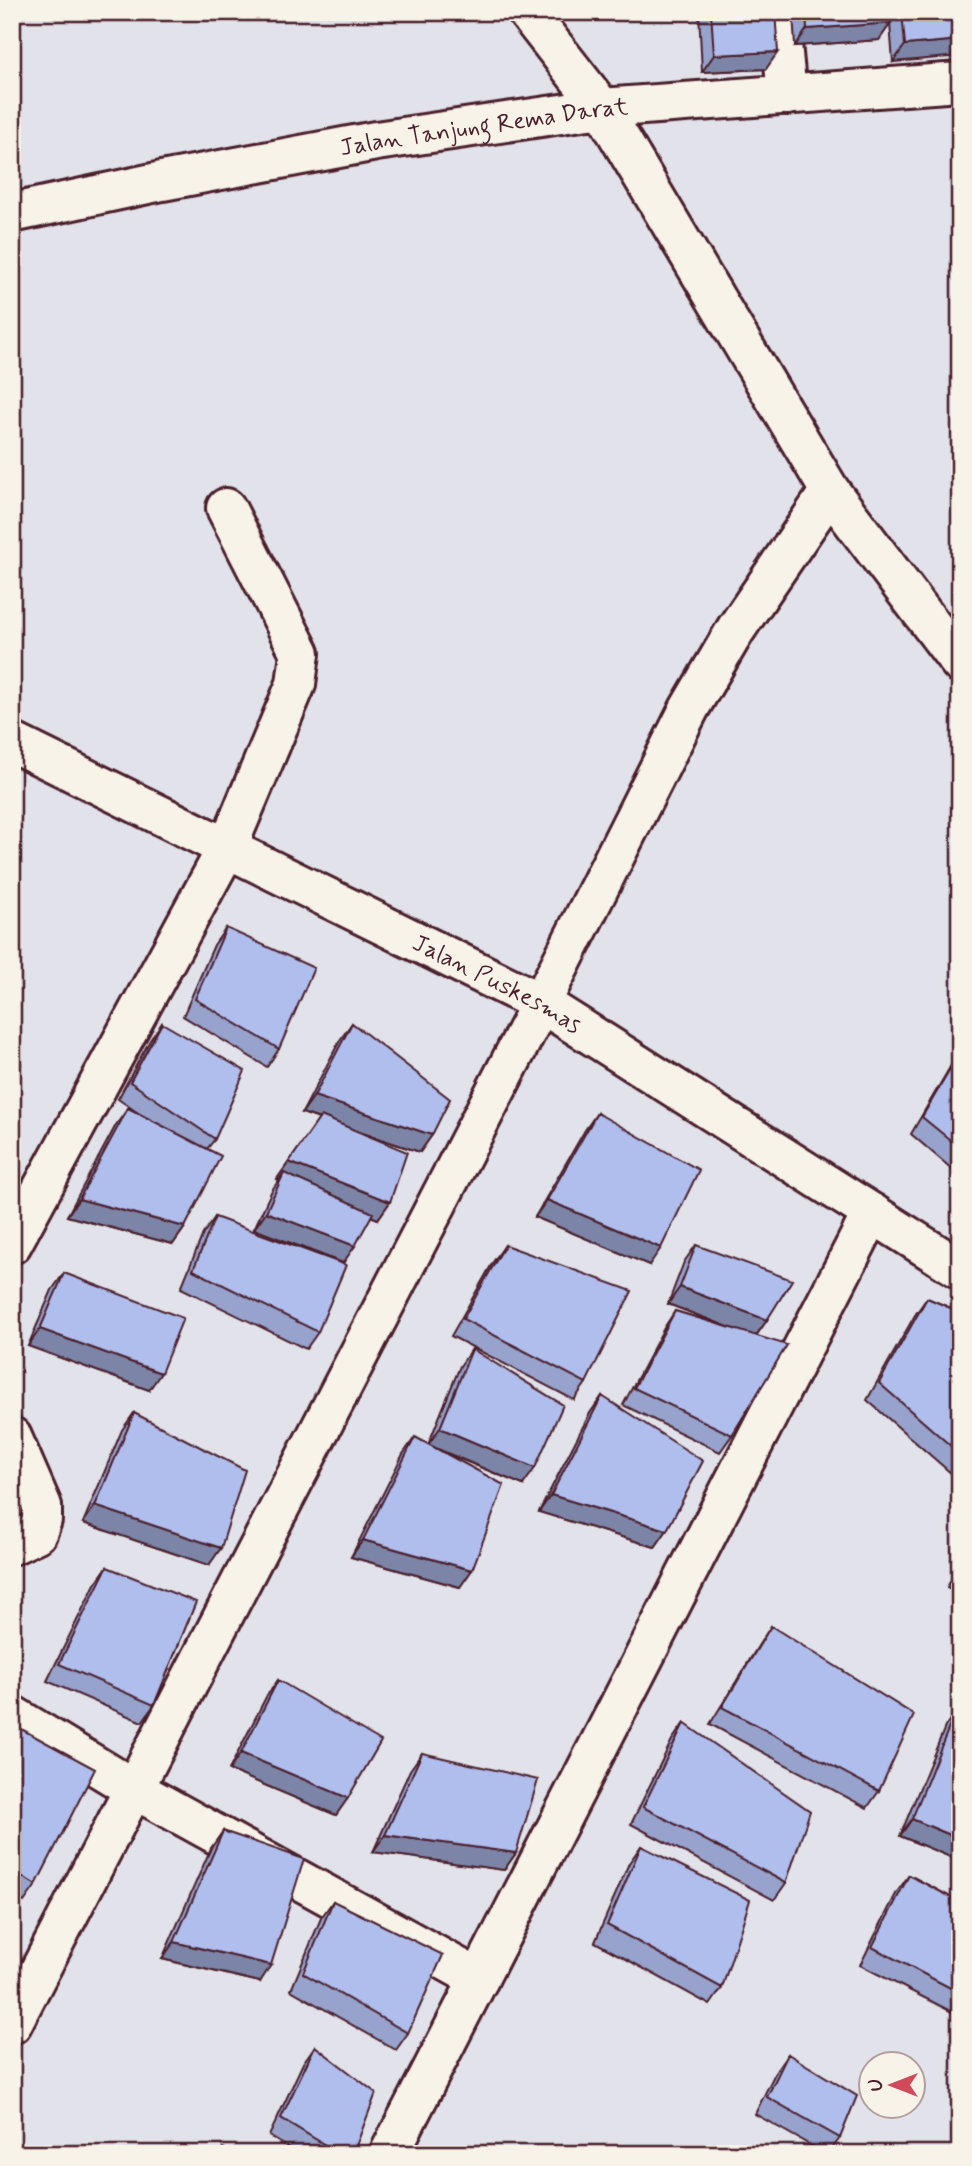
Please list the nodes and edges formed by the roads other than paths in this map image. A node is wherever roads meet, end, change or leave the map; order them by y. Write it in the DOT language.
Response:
graph roads {
  1 [pos="527,12"];
  2 [pos="779,12"];
  3 [pos="960,82"];
  4 [pos="787,95"];
  5 [pos="602,108"];
  6 [pos="12,213"];
  7 [pos="830,491"];
  8 [pos="226,508"];
  9 [pos="960,663"];
  10 [pos="12,742"];
  11 [pos="228,846"];
  12 [pos="541,1003"];
  13 [pos="872,1213"];
  14 [pos="12,1244"];
  15 [pos="960,1269"];
  16 [pos="12,1437"];
  17 [pos="12,1545"];
  18 [pos="12,1715"];
  19 [pos="134,1789"];
  20 [pos="479,1979"];
  21 [pos="12,2024"];
  22 [pos="388,2154"];
  1 -- 5 [label="street"];
  2 -- 4 [label="street"];
  3 -- 4 [label="street, Jalan Tanjung Rema Darat"];
  4 -- 5 [label="street, Jalan Tanjung Rema Darat"];
  5 -- 6 [label="street, Jalan Tanjung Rema Darat"];
  5 -- 7 [label="street"];
  7 -- 9 [label="street"];
  7 -- 12 [label="street"];
  8 -- 11 [label="street"];
  10 -- 11 [label="street, Jalan Puskesmas"];
  11 -- 12 [label="street, Jalan Puskesmas"];
  11 -- 14 [label="street"];
  12 -- 13 [label="street, Jalan Puskesmas"];
  12 -- 19 [label="street"];
  13 -- 15 [label="street, Jalan Puskesmas"];
  13 -- 20 [label="street"];
  16 -- 17 [label="street"];
  18 -- 19 [label="street"];
  19 -- 20 [label="street"];
  19 -- 21 [label="street"];
  20 -- 22 [label="street"];
}
